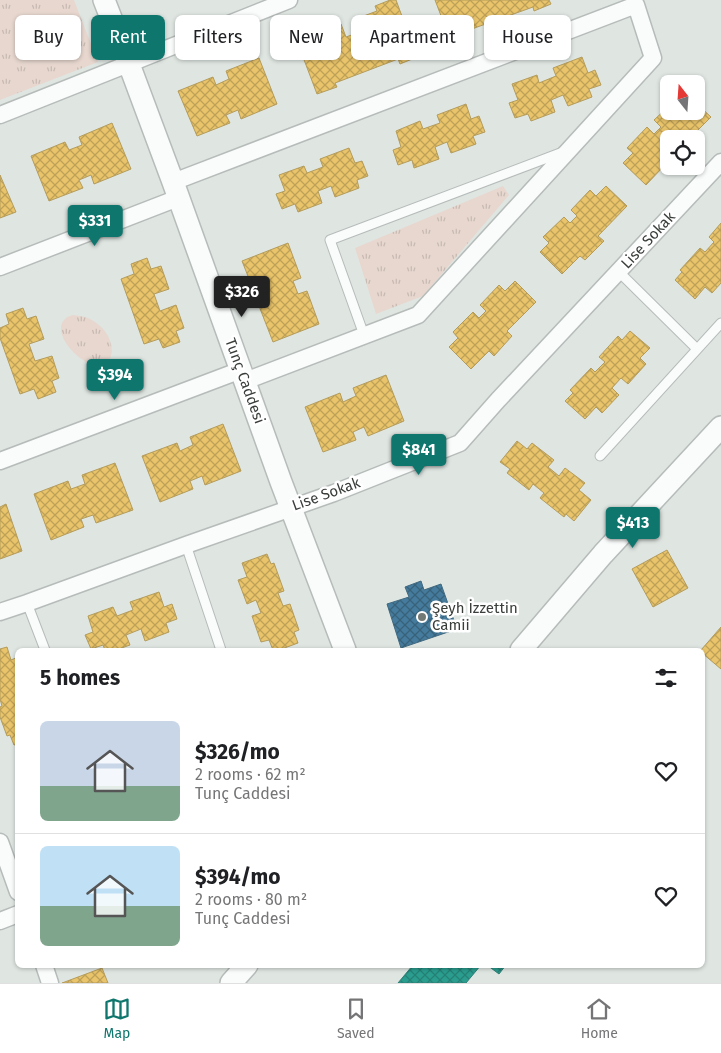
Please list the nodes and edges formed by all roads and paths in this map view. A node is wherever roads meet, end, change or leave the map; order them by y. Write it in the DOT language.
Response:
graph roads {
  1 [pos="104,0"];
  2 [pos="289,0"];
  3 [pos="129,64"];
  4 [pos="0,115"];
  5 [pos="570,149"];
  6 [pos="721,162"];
  7 [pos="175,190"];
  8 [pos="0,267"];
  9 [pos="618,272"];
  10 [pos="721,323"];
  11 [pos="364,335"];
  12 [pos="698,349"];
  13 [pos="243,375"];
  14 [pos="721,427"];
  15 [pos="600,456"];
  16 [pos="0,460"];
  17 [pos="291,507"];
  18 [pos="186,544"];
  19 [pos="27,603"];
  20 [pos="0,612"];
  21 [pos="43,648"];
  22 [pos="220,648"];
  23 [pos="344,648"];
  24 [pos="523,648"];
  25 [pos="0,842"];
  26 [pos="15,884"];
  27 [pos="15,915"];
  28 [pos="0,922"];
  29 [pos="45,968"];
  30 [pos="244,968"];
  31 [pos="50,983"];
  32 [pos="231,983"];
  1 -- 3 [label="street, Tunç Caddesi"];
  2 -- 3 [label="street"];
  3 -- 4 [label="street"];
  3 -- 7 [label="street, Tunç Caddesi"];
  5 -- 7 [label="street"];
  5 -- 11 [label="street"];
  5 -- 11 [label="lane"];
  6 -- 9 [label="street, Lise Sokak"];
  7 -- 8 [label="street"];
  7 -- 13 [label="street, Tunç Caddesi"];
  9 -- 12 [label="lane"];
  9 -- 17 [label="street, Lise Sokak"];
  10 -- 12 [label="lane"];
  11 -- 13 [label="street"];
  12 -- 15 [label="lane"];
  13 -- 16 [label="street"];
  13 -- 17 [label="street, Tunç Caddesi"];
  14 -- 24 [label="street"];
  17 -- 18 [label="street, Lise Sokak"];
  17 -- 23 [label="street, Tunç Caddesi"];
  18 -- 19 [label="street, Lise Sokak"];
  18 -- 22 [label="lane"];
  19 -- 20 [label="street, Lise Sokak"];
  19 -- 21 [label="lane"];
  25 -- 26 [label="street"];
  27 -- 28 [label="street"];
  29 -- 31 [label="street"];
  30 -- 32 [label="street"];
}
